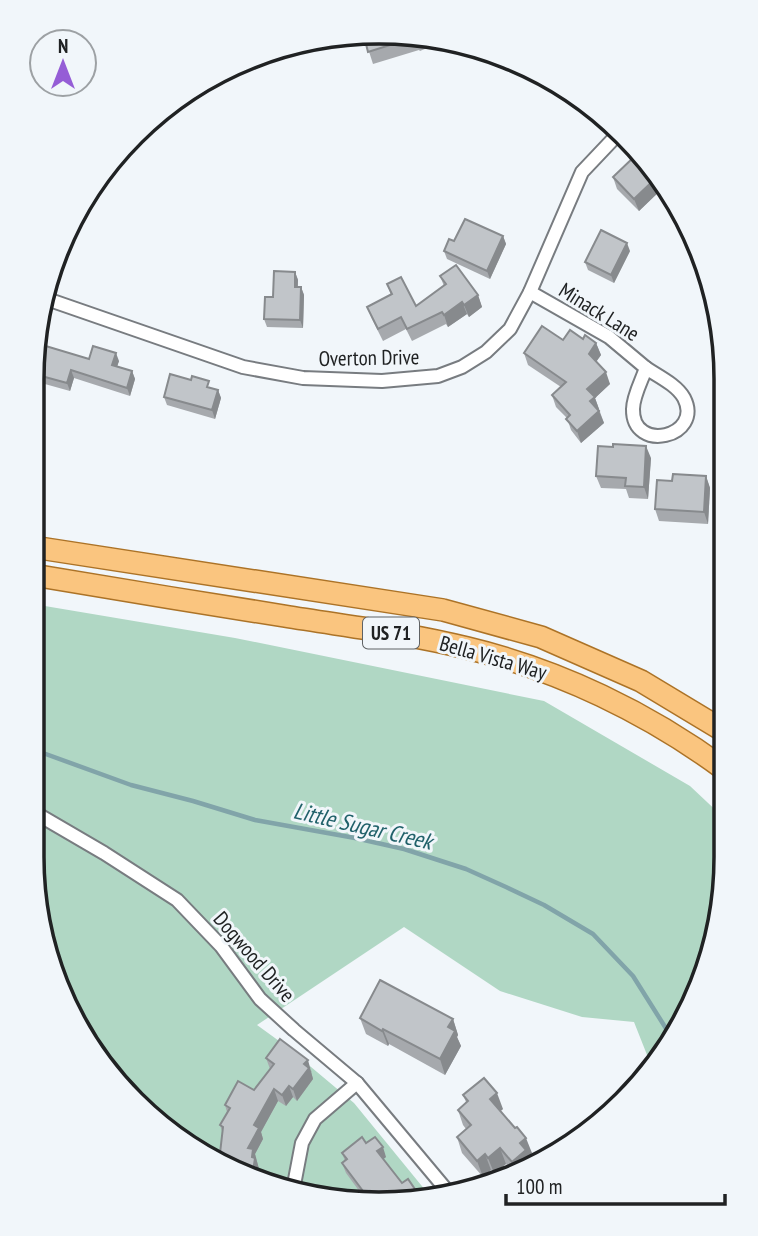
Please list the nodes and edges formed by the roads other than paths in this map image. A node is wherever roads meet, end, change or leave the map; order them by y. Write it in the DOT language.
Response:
graph roads {
  1 [pos="613,139"];
  2 [pos="530,292"];
  3 [pos="53,301"];
  4 [pos="646,368"];
  5 [pos="44,549"];
  6 [pos="44,577"];
  7 [pos="714,724"];
  8 [pos="714,762"];
  9 [pos="44,818"];
  10 [pos="357,1083"];
  11 [pos="295,1182"];
  12 [pos="443,1186"];
  1 -- 2 [label="street, Overton Drive"];
  2 -- 3 [label="street, Overton Drive"];
  2 -- 4 [label="street, Minack Lane"];
  4 -- 4 [label="street, Minack Lane"];
  5 -- 7 [label="main road, Bella Vista Way / US 71"];
  6 -- 8 [label="main road, Bella Vista Way / US 71"];
  9 -- 10 [label="street, Dogwood Drive"];
  10 -- 11 [label="street"];
  10 -- 12 [label="street, Dogwood Drive"];
}
